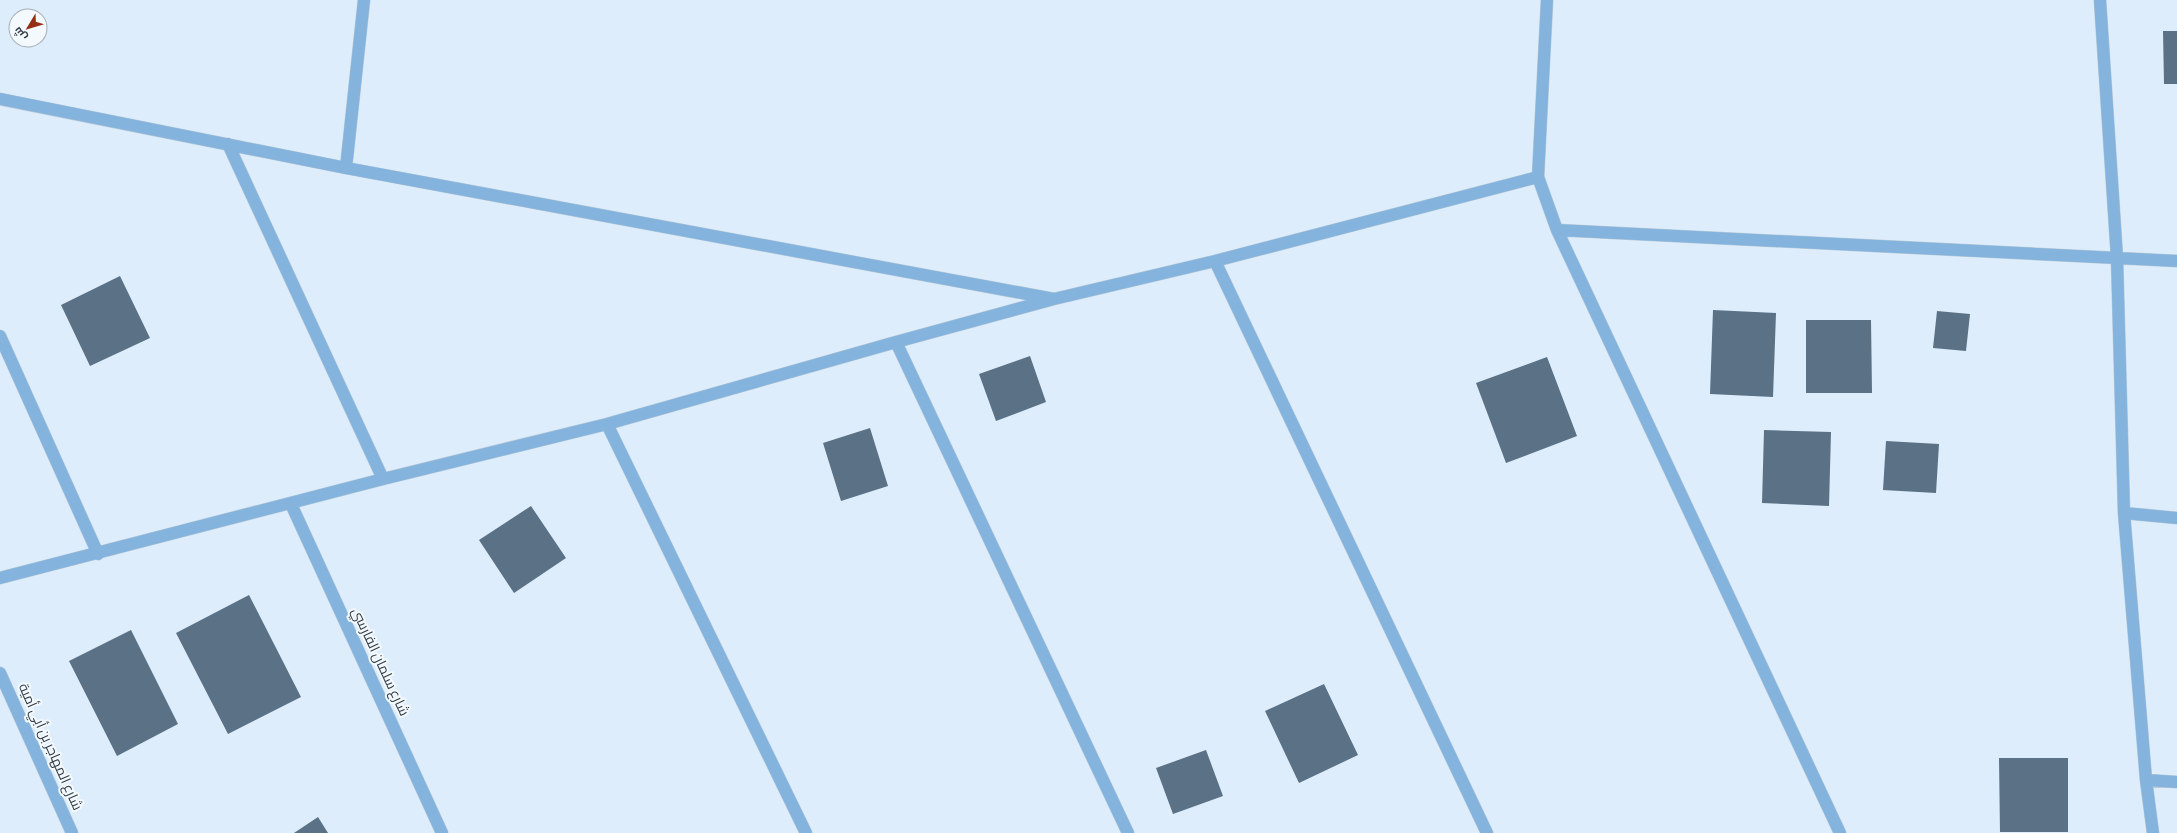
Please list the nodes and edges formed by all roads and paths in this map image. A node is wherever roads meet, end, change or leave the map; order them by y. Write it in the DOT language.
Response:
graph roads {
  1 [pos="364,0"];
  2 [pos="1547,0"];
  3 [pos="2100,0"];
  4 [pos="0,99"];
  5 [pos="21,103"];
  6 [pos="0,108"];
  7 [pos="228,144"];
  8 [pos="346,168"];
  9 [pos="1538,177"];
  10 [pos="1557,230"];
  11 [pos="2117,258"];
  12 [pos="1215,261"];
  13 [pos="2177,261"];
  14 [pos="1054,299"];
  15 [pos="0,336"];
  16 [pos="896,342"];
  17 [pos="607,424"];
  18 [pos="383,479"];
  19 [pos="291,504"];
  20 [pos="2124,513"];
  21 [pos="2177,518"];
  22 [pos="98,554"];
  23 [pos="0,578"];
  24 [pos="0,673"];
  25 [pos="2146,780"];
  26 [pos="2177,782"];
  27 [pos="72,833"];
  28 [pos="442,833"];
  29 [pos="806,833"];
  30 [pos="1128,833"];
  31 [pos="1487,833"];
  32 [pos="1840,833"];
  33 [pos="2153,833"];
  1 -- 8 [label="street"];
  2 -- 9 [label="street"];
  3 -- 11 [label="street"];
  4 -- 5 [label="street"];
  5 -- 6 [label="street"];
  5 -- 7 [label="street"];
  7 -- 8 [label="street"];
  7 -- 18 [label="street"];
  8 -- 14 [label="street"];
  9 -- 10 [label="street"];
  9 -- 12 [label="street"];
  10 -- 11 [label="street"];
  10 -- 32 [label="street"];
  11 -- 13 [label="street"];
  11 -- 20 [label="street"];
  12 -- 14 [label="street"];
  12 -- 31 [label="street"];
  14 -- 16 [label="street"];
  15 -- 22 [label="street"];
  16 -- 17 [label="street"];
  16 -- 30 [label="street"];
  17 -- 18 [label="street"];
  17 -- 29 [label="street"];
  18 -- 19 [label="street"];
  19 -- 22 [label="street"];
  19 -- 28 [label="street, شارع سلمان الفارسي"];
  20 -- 21 [label="street"];
  20 -- 25 [label="street"];
  22 -- 23 [label="street"];
  24 -- 27 [label="street, شارع المهاجر بن أبي أمية"];
  25 -- 26 [label="street"];
  25 -- 33 [label="street"];
}
